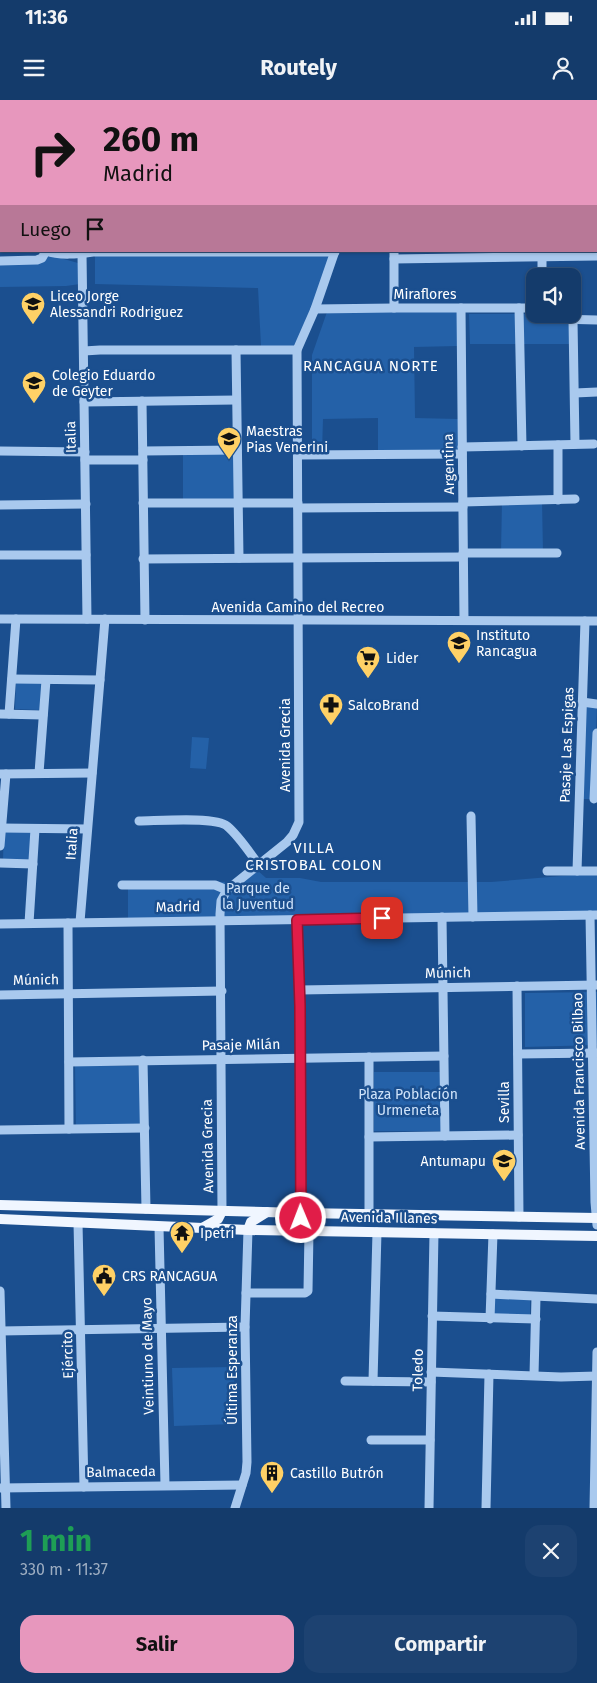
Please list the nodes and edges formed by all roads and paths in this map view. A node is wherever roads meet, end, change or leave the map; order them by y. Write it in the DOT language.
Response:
graph roads {
  1 [pos="45,252"];
  2 [pos="52,252"];
  3 [pos="93,252"];
  4 [pos="335,252"];
  5 [pos="82,254"];
  6 [pos="492,254"];
  7 [pos="542,254"];
  8 [pos="394,255"];
  9 [pos="597,256"];
  10 [pos="0,261"];
  11 [pos="542,268"];
  12 [pos="394,308"];
  13 [pos="461,308"];
  14 [pos="519,308"];
  15 [pos="526,308"];
  16 [pos="315,310"];
  17 [pos="581,320"];
  18 [pos="597,320"];
  19 [pos="573,323"];
  20 [pos="236,350"];
  21 [pos="297,350"];
  22 [pos="84,351"];
  23 [pos="597,392"];
  24 [pos="575,393"];
  25 [pos="236,400"];
  26 [pos="142,401"];
  27 [pos="84,402"];
  28 [pos="575,444"];
  29 [pos="594,444"];
  30 [pos="558,445"];
  31 [pos="522,446"];
  32 [pos="237,450"];
  33 [pos="462,450"];
  34 [pos="0,451"];
  35 [pos="298,455"];
  36 [pos="85,456"];
  37 [pos="143,456"];
  38 [pos="575,499"];
  39 [pos="558,500"];
  40 [pos="143,503"];
  41 [pos="238,503"];
  42 [pos="86,504"];
  43 [pos="0,505"];
  44 [pos="298,505"];
  45 [pos="463,505"];
  46 [pos="557,553"];
  47 [pos="0,555"];
  48 [pos="86,555"];
  49 [pos="463,555"];
  50 [pos="298,557"];
  51 [pos="238,558"];
  52 [pos="143,559"];
  53 [pos="0,619"];
  54 [pos="16,619"];
  55 [pos="87,619"];
  56 [pos="105,619"];
  57 [pos="145,620"];
  58 [pos="298,620"];
  59 [pos="464,620"];
  60 [pos="585,621"];
  61 [pos="597,621"];
  62 [pos="12,679"];
  63 [pos="46,680"];
  64 [pos="100,680"];
  65 [pos="582,702"];
  66 [pos="597,704"];
  67 [pos="4,714"];
  68 [pos="43,716"];
  69 [pos="597,733"];
  70 [pos="580,753"];
  71 [pos="596,754"];
  72 [pos="39,773"];
  73 [pos="92,773"];
  74 [pos="3,774"];
  75 [pos="579,799"];
  76 [pos="596,799"];
  77 [pos="471,816"];
  78 [pos="139,821"];
  79 [pos="1,828"];
  80 [pos="35,828"];
  81 [pos="87,829"];
  82 [pos="0,846"];
  83 [pos="0,863"];
  84 [pos="33,864"];
  85 [pos="259,865"];
  86 [pos="547,871"];
  87 [pos="577,871"];
  88 [pos="597,871"];
  89 [pos="122,885"];
  90 [pos="227,890"];
  91 [pos="594,915"];
  92 [pos="442,917"];
  93 [pos="473,917"];
  94 [pos="220,920"];
  95 [pos="297,920"];
  96 [pos="68,922"];
  97 [pos="80,922"];
  98 [pos="29,923"];
  99 [pos="0,924"];
  100 [pos="594,985"];
  101 [pos="517,986"];
  102 [pos="443,987"];
  103 [pos="300,990"];
  104 [pos="222,992"];
  105 [pos="69,994"];
  106 [pos="0,995"];
  107 [pos="595,1053"];
  108 [pos="518,1054"];
  109 [pos="444,1056"];
  110 [pos="369,1057"];
  111 [pos="300,1058"];
  112 [pos="221,1059"];
  113 [pos="143,1060"];
  114 [pos="69,1062"];
  115 [pos="145,1128"];
  116 [pos="69,1129"];
  117 [pos="0,1130"];
  118 [pos="518,1135"];
  119 [pos="445,1136"];
  120 [pos="369,1137"];
  121 [pos="0,1205"];
  122 [pos="146,1209"];
  123 [pos="172,1210"];
  124 [pos="222,1211"];
  125 [pos="268,1212"];
  126 [pos="301,1213"];
  127 [pos="369,1214"];
  128 [pos="519,1217"];
  129 [pos="0,1220"];
  130 [pos="597,1220"];
  131 [pos="78,1223"];
  132 [pos="159,1227"];
  133 [pos="173,1227"];
  134 [pos="201,1229"];
  135 [pos="248,1230"];
  136 [pos="304,1231"];
  137 [pos="377,1232"];
  138 [pos="434,1233"];
  139 [pos="493,1234"];
  140 [pos="597,1236"];
  141 [pos="0,1291"];
  142 [pos="246,1293"];
  143 [pos="491,1294"];
  144 [pos="536,1297"];
  145 [pos="597,1299"];
  146 [pos="432,1316"];
  147 [pos="490,1319"];
  148 [pos="536,1319"];
  149 [pos="245,1327"];
  150 [pos="161,1328"];
  151 [pos="81,1330"];
  152 [pos="0,1331"];
  153 [pos="597,1352"];
  154 [pos="431,1372"];
  155 [pos="489,1374"];
  156 [pos="534,1375"];
  157 [pos="597,1376"];
  158 [pos="345,1381"];
  159 [pos="373,1381"];
  160 [pos="431,1382"];
  161 [pos="371,1440"];
  162 [pos="430,1440"];
  163 [pos="165,1485"];
  164 [pos="242,1485"];
  165 [pos="84,1487"];
  166 [pos="3,1488"];
  167 [pos="6,1508"];
  168 [pos="235,1508"];
  169 [pos="429,1508"];
  170 [pos="486,1508"];
  171 [pos="594,1508"];
  1 -- 10 [label="street"];
  2 -- 5 [label="street"];
  3 -- 5 [label="street"];
  4 -- 16 [label="street, Avenida Grecia"];
  5 -- 22 [label="street, Italia"];
  6 -- 7 [label="street"];
  6 -- 8 [label="street"];
  7 -- 9 [label="street"];
  7 -- 11 [label="street"];
  8 -- 12 [label="street"];
  12 -- 13 [label="street, Miraflores"];
  12 -- 16 [label="street, Miraflores"];
  13 -- 14 [label="street, Miraflores"];
  13 -- 33 [label="street, Argentina"];
  14 -- 15 [label="street, Miraflores"];
  14 -- 31 [label="street"];
  16 -- 21 [label="street, Avenida Grecia"];
  17 -- 18 [label="street"];
  19 -- 24 [label="street"];
  20 -- 21 [label="street"];
  20 -- 22 [label="street"];
  20 -- 25 [label="street"];
  21 -- 35 [label="street, Avenida Grecia"];
  22 -- 27 [label="street, Italia"];
  23 -- 24 [label="street"];
  24 -- 28 [label="street"];
  25 -- 26 [label="street"];
  25 -- 32 [label="street"];
  26 -- 27 [label="street"];
  26 -- 37 [label="street"];
  27 -- 36 [label="street, Italia"];
  28 -- 29 [label="street"];
  28 -- 30 [label="street"];
  30 -- 31 [label="street"];
  30 -- 39 [label="street"];
  31 -- 33 [label="street"];
  32 -- 37 [label="street"];
  32 -- 41 [label="street"];
  33 -- 35 [label="street"];
  33 -- 45 [label="street, Argentina"];
  34 -- 36 [label="street"];
  35 -- 44 [label="street, Avenida Grecia"];
  36 -- 37 [label="street"];
  36 -- 42 [label="street, Italia"];
  37 -- 40 [label="street"];
  38 -- 39 [label="street"];
  39 -- 45 [label="street"];
  40 -- 41 [label="street"];
  40 -- 52 [label="street"];
  41 -- 44 [label="street"];
  41 -- 51 [label="street"];
  42 -- 43 [label="street"];
  42 -- 48 [label="street, Italia"];
  44 -- 45 [label="street"];
  44 -- 50 [label="street, Avenida Grecia"];
  45 -- 49 [label="street, Argentina"];
  46 -- 49 [label="street"];
  47 -- 48 [label="street"];
  48 -- 55 [label="street, Italia"];
  49 -- 50 [label="street"];
  49 -- 59 [label="street, Argentina"];
  50 -- 51 [label="street"];
  50 -- 58 [label="street, Avenida Grecia"];
  51 -- 52 [label="street"];
  52 -- 57 [label="street"];
  53 -- 54 [label="street, Avenida Camino del Recreo"];
  54 -- 55 [label="street, Avenida Camino del Recreo"];
  54 -- 62 [label="street"];
  55 -- 56 [label="street, Avenida Camino del Recreo"];
  56 -- 57 [label="street, Avenida Camino del Recreo"];
  56 -- 64 [label="street, Italia"];
  57 -- 58 [label="street, Avenida Camino del Recreo"];
  58 -- 59 [label="street, Avenida Camino del Recreo"];
  58 -- 85 [label="street, Avenida Grecia"];
  59 -- 60 [label="street, Avenida Camino del Recreo"];
  60 -- 61 [label="street, Avenida Camino del Recreo"];
  60 -- 65 [label="street, Pasaje Las Espigas"];
  62 -- 63 [label="street"];
  62 -- 67 [label="street"];
  63 -- 64 [label="street"];
  63 -- 68 [label="street"];
  64 -- 73 [label="street, Italia"];
  65 -- 66 [label="street"];
  65 -- 70 [label="street, Pasaje Las Espigas"];
  67 -- 68 [label="street"];
  68 -- 72 [label="street"];
  69 -- 71 [label="street"];
  70 -- 71 [label="street"];
  70 -- 75 [label="street, Pasaje Las Espigas"];
  71 -- 76 [label="street"];
  72 -- 73 [label="street"];
  72 -- 74 [label="street"];
  73 -- 81 [label="street, Italia"];
  74 -- 79 [label="street"];
  75 -- 76 [label="street"];
  75 -- 87 [label="street, Pasaje Las Espigas"];
  77 -- 93 [label="street"];
  78 -- 85 [label="street"];
  79 -- 80 [label="street"];
  79 -- 82 [label="street"];
  80 -- 81 [label="street"];
  80 -- 84 [label="street"];
  81 -- 97 [label="street, Italia"];
  83 -- 84 [label="street"];
  84 -- 98 [label="street"];
  85 -- 90 [label="street, Avenida Grecia"];
  86 -- 87 [label="street"];
  87 -- 88 [label="street"];
  89 -- 90 [label="street"];
  90 -- 94 [label="street, Avenida Grecia"];
  91 -- 93 [label="street, Madrid"];
  91 -- 100 [label="street, Avenida Francisco Bilbao"];
  92 -- 93 [label="street, Madrid"];
  92 -- 95 [label="street, Madrid"];
  92 -- 102 [label="street"];
  94 -- 95 [label="street, Madrid"];
  94 -- 97 [label="street, Madrid"];
  94 -- 104 [label="street, Avenida Grecia"];
  95 -- 103 [label="street"];
  96 -- 97 [label="street, Madrid"];
  96 -- 98 [label="street, Madrid"];
  96 -- 105 [label="street"];
  98 -- 99 [label="street, Madrid"];
  100 -- 101 [label="street, Múnich"];
  100 -- 107 [label="street, Avenida Francisco Bilbao"];
  101 -- 102 [label="street, Múnich"];
  101 -- 108 [label="street, Sevilla"];
  102 -- 103 [label="street, Múnich"];
  102 -- 109 [label="street"];
  103 -- 111 [label="street"];
  104 -- 105 [label="street, Múnich"];
  104 -- 112 [label="street, Avenida Grecia"];
  105 -- 106 [label="street, Múnich"];
  105 -- 114 [label="street"];
  107 -- 108 [label="street"];
  107 -- 130 [label="street, Avenida Francisco Bilbao"];
  108 -- 118 [label="street, Sevilla"];
  109 -- 110 [label="street, Pasaje Milán"];
  109 -- 119 [label="street"];
  110 -- 111 [label="street, Pasaje Milán"];
  110 -- 120 [label="street"];
  111 -- 112 [label="street, Pasaje Milán"];
  111 -- 126 [label="street"];
  112 -- 113 [label="street, Pasaje Milán"];
  112 -- 124 [label="street, Avenida Grecia"];
  113 -- 114 [label="street, Pasaje Milán"];
  113 -- 115 [label="street"];
  114 -- 116 [label="street"];
  115 -- 116 [label="street"];
  115 -- 122 [label="street"];
  116 -- 117 [label="street"];
  118 -- 119 [label="street"];
  118 -- 128 [label="street, Sevilla"];
  119 -- 120 [label="street"];
  120 -- 127 [label="street"];
  121 -- 122 [label="main road, Avenida Illanes"];
  122 -- 123 [label="main road, Avenida Illanes"];
  123 -- 124 [label="main road, Avenida Illanes"];
  123 -- 133 [label="main road"];
  124 -- 125 [label="main road, Avenida Illanes"];
  124 -- 134 [label="main road"];
  125 -- 126 [label="main road, Avenida Illanes"];
  125 -- 135 [label="main road"];
  126 -- 127 [label="main road, Avenida Illanes"];
  126 -- 136 [label="main road"];
  127 -- 128 [label="main road, Avenida Illanes"];
  128 -- 130 [label="main road, Avenida Illanes"];
  129 -- 131 [label="main road, Avenida Illanes"];
  131 -- 132 [label="main road, Avenida Illanes"];
  131 -- 151 [label="street, Ejército"];
  132 -- 133 [label="main road, Avenida Illanes"];
  132 -- 150 [label="street, Veintiuno de Mayo"];
  133 -- 134 [label="main road, Avenida Illanes"];
  134 -- 135 [label="main road, Avenida Illanes"];
  135 -- 136 [label="main road, Avenida Illanes"];
  135 -- 142 [label="street, Última Esperanza"];
  136 -- 137 [label="main road, Avenida Illanes"];
  136 -- 142 [label="street"];
  137 -- 138 [label="main road, Avenida Illanes"];
  137 -- 159 [label="street"];
  138 -- 139 [label="main road, Avenida Illanes"];
  138 -- 146 [label="street, Toledo"];
  139 -- 140 [label="main road, Avenida Illanes"];
  139 -- 143 [label="street"];
  141 -- 152 [label="street"];
  142 -- 149 [label="street, Última Esperanza"];
  143 -- 144 [label="street"];
  143 -- 147 [label="street"];
  144 -- 145 [label="street"];
  144 -- 148 [label="street"];
  146 -- 147 [label="street"];
  146 -- 154 [label="street, Toledo"];
  147 -- 148 [label="street"];
  148 -- 156 [label="street"];
  149 -- 150 [label="street"];
  149 -- 164 [label="street, Última Esperanza"];
  150 -- 151 [label="street"];
  150 -- 163 [label="street, Veintiuno de Mayo"];
  151 -- 152 [label="street"];
  151 -- 165 [label="street, Ejército"];
  152 -- 166 [label="street"];
  153 -- 157 [label="street"];
  154 -- 155 [label="street"];
  154 -- 160 [label="street, Toledo"];
  155 -- 156 [label="street"];
  155 -- 170 [label="street"];
  156 -- 157 [label="street"];
  157 -- 171 [label="street"];
  158 -- 159 [label="street"];
  159 -- 160 [label="street"];
  160 -- 162 [label="street, Toledo"];
  161 -- 162 [label="street"];
  162 -- 169 [label="street, Toledo"];
  163 -- 164 [label="street, Balmaceda"];
  163 -- 165 [label="street, Balmaceda"];
  164 -- 168 [label="street, Última Esperanza"];
  165 -- 166 [label="street, Balmaceda"];
  166 -- 167 [label="street"];
}
